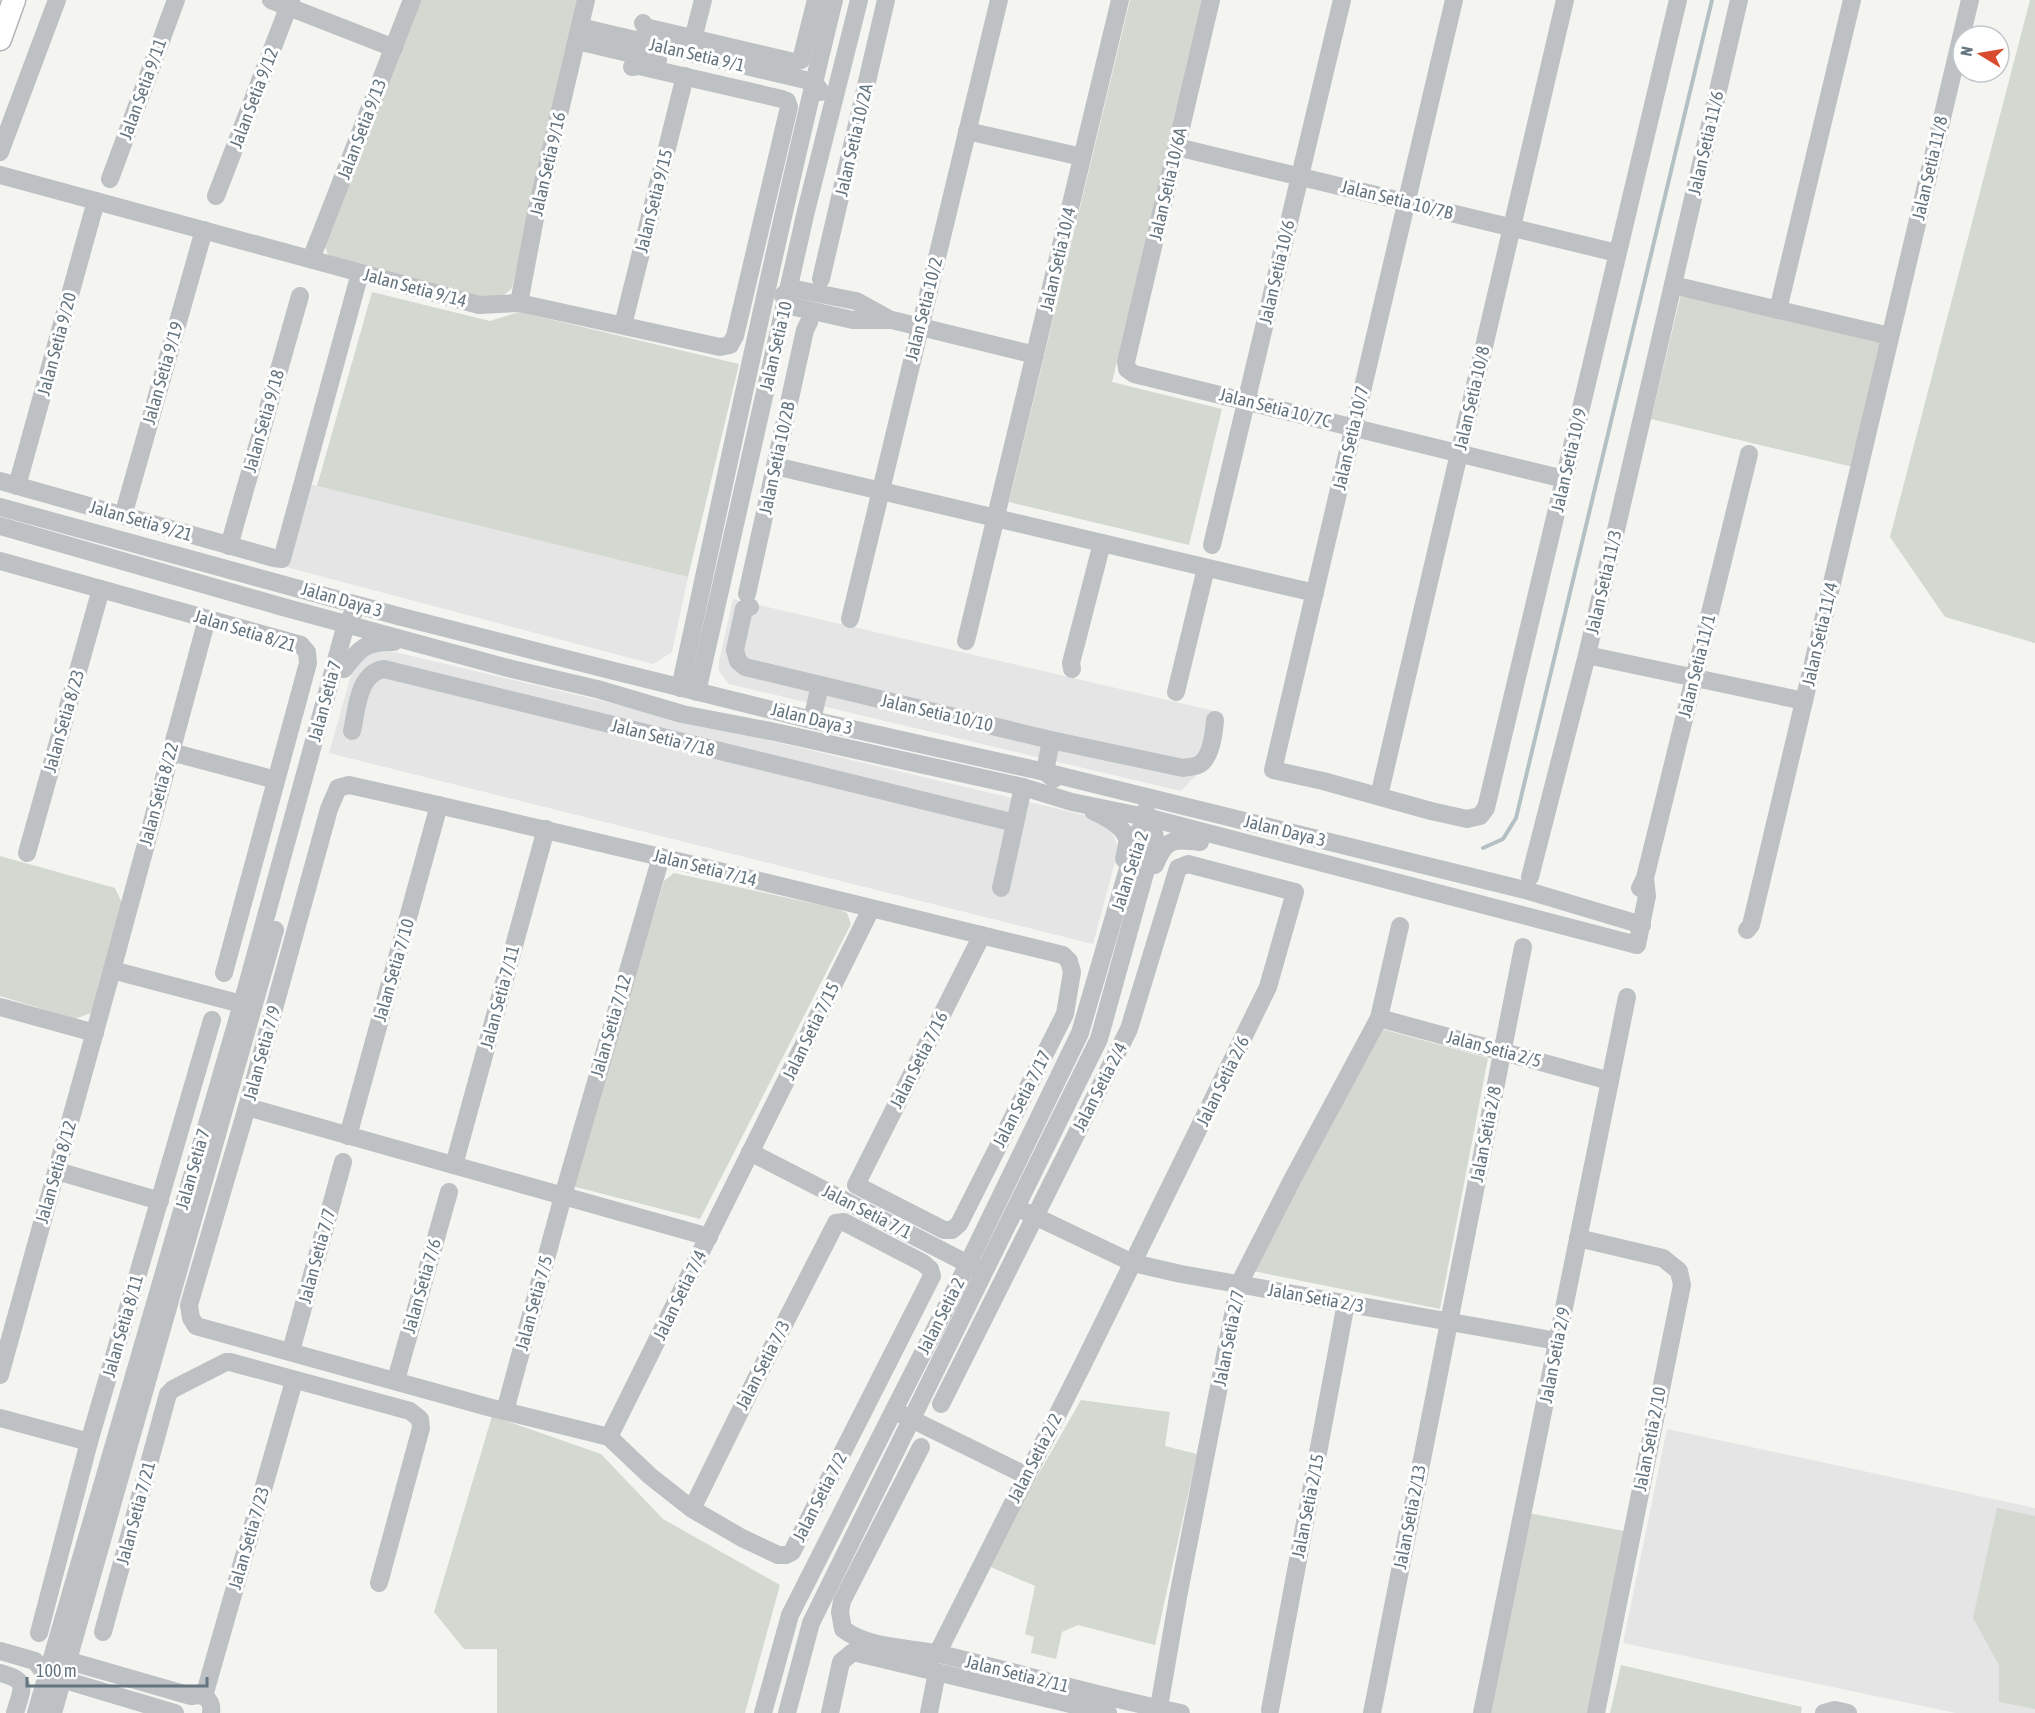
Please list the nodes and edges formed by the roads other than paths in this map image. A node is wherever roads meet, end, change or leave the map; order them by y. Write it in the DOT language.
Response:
graph roads {
  1 [pos="15,0"];
  2 [pos="57,0"];
  3 [pos="176,0"];
  4 [pos="271,0"];
  5 [pos="412,0"];
  6 [pos="586,0"];
  7 [pos="703,0"];
  8 [pos="816,0"];
  9 [pos="834,0"];
  10 [pos="858,0"];
  11 [pos="886,0"];
  12 [pos="999,0"];
  13 [pos="1120,0"];
  14 [pos="1211,0"];
  15 [pos="1342,0"];
  16 [pos="1454,0"];
  17 [pos="1565,0"];
  18 [pos="1678,0"];
  19 [pos="1739,0"];
  20 [pos="1852,0"];
  21 [pos="1970,0"];
  22 [pos="290,3"];
  23 [pos="642,23"];
  24 [pos="578,34"];
  25 [pos="0,39"];
  26 [pos="693,39"];
  27 [pos="394,48"];
  28 [pos="632,67"];
  29 [pos="685,76"];
  30 [pos="815,89"];
  31 [pos="967,131"];
  32 [pos="1177,147"];
  33 [pos="0,152"];
  34 [pos="1082,157"];
  35 [pos="0,175"];
  36 [pos="1300,177"];
  37 [pos="110,179"];
  38 [pos="788,195"];
  39 [pos="216,196"];
  40 [pos="96,201"];
  41 [pos="1407,202"];
  42 [pos="806,211"];
  43 [pos="1512,227"];
  44 [pos="204,230"];
  45 [pos="1617,253"];
  46 [pos="311,259"];
  47 [pos="360,273"];
  48 [pos="821,279"];
  49 [pos="1673,285"];
  50 [pos="300,296"];
  51 [pos="787,296"];
  52 [pos="519,303"];
  53 [pos="1778,310"];
  54 [pos="809,322"];
  55 [pos="623,325"];
  56 [pos="920,327"];
  57 [pos="1890,336"];
  58 [pos="1035,355"];
  59 [pos="1127,369"];
  60 [pos="742,398"];
  61 [pos="1246,401"];
  62 [pos="1354,427"];
  63 [pos="1459,453"];
  64 [pos="1749,454"];
  65 [pos="775,466"];
  66 [pos="1564,479"];
  67 [pos="9,484"];
  68 [pos="881,491"];
  69 [pos="0,507"];
  70 [pos="123,516"];
  71 [pos="996,518"];
  72 [pos="0,526"];
  73 [pos="1102,543"];
  74 [pos="1212,544"];
  75 [pos="229,546"];
  76 [pos="0,561"];
  77 [pos="1206,568"];
  78 [pos="101,589"];
  79 [pos="309,590"];
  80 [pos="1315,593"];
  81 [pos="749,600"];
  82 [pos="283,607"];
  83 [pos="398,616"];
  84 [pos="207,619"];
  85 [pos="850,619"];
  86 [pos="351,622"];
  87 [pos="701,636"];
  88 [pos="966,641"];
  89 [pos="414,642"];
  90 [pos="1587,655"];
  91 [pos="339,669"];
  92 [pos="512,669"];
  93 [pos="1072,669"];
  94 [pos="610,670"];
  95 [pos="1694,678"];
  96 [pos="820,685"];
  97 [pos="597,689"];
  98 [pos="1176,692"];
  99 [pos="688,693"];
  100 [pos="504,700"];
  101 [pos="1804,701"];
  102 [pos="750,704"];
  103 [pos="812,720"];
  104 [pos="1215,720"];
  105 [pos="352,730"];
  106 [pos="775,732"];
  107 [pos="1051,740"];
  108 [pos="171,752"];
  109 [pos="1045,772"];
  110 [pos="276,780"];
  111 [pos="1023,787"];
  112 [pos="338,788"];
  113 [pos="1379,796"];
  114 [pos="1072,802"];
  115 [pos="439,805"];
  116 [pos="1150,818"];
  117 [pos="1015,823"];
  118 [pos="546,829"];
  119 [pos="1288,832"];
  120 [pos="27,853"];
  121 [pos="1282,854"];
  122 [pos="661,857"];
  123 [pos="1530,877"];
  124 [pos="1001,888"];
  125 [pos="1295,892"];
  126 [pos="871,909"];
  127 [pos="1635,922"];
  128 [pos="1400,926"];
  129 [pos="1747,930"];
  130 [pos="982,935"];
  131 [pos="1119,940"];
  132 [pos="1631,944"];
  133 [pos="1522,947"];
  134 [pos="1069,961"];
  135 [pos="112,970"];
  136 [pos="224,974"];
  137 [pos="1627,997"];
  138 [pos="248,1005"];
  139 [pos="0,1006"];
  140 [pos="1379,1018"];
  141 [pos="212,1020"];
  142 [pos="95,1033"];
  143 [pos="1502,1051"];
  144 [pos="1610,1081"];
  145 [pos="248,1107"];
  146 [pos="348,1136"];
  147 [pos="750,1152"];
  148 [pos="343,1162"];
  149 [pos="454,1165"];
  150 [pos="57,1171"];
  151 [pos="449,1192"];
  152 [pos="563,1196"];
  153 [pos="160,1201"];
  154 [pos="1015,1207"];
  155 [pos="1035,1216"];
  156 [pos="952,1230"];
  157 [pos="709,1236"];
  158 [pos="1578,1238"];
  159 [pos="1133,1263"];
  160 [pos="975,1268"];
  161 [pos="932,1276"];
  162 [pos="1239,1284"];
  163 [pos="1346,1303"];
  164 [pos="1449,1322"];
  165 [pos="1557,1341"];
  166 [pos="291,1351"];
  167 [pos="0,1375"];
  168 [pos="396,1380"];
  169 [pos="294,1381"];
  170 [pos="941,1404"];
  171 [pos="505,1411"];
  172 [pos="894,1411"];
  173 [pos="0,1418"];
  174 [pos="911,1419"];
  175 [pos="609,1437"];
  176 [pos="89,1442"];
  177 [pos="921,1447"];
  178 [pos="1027,1476"];
  179 [pos="692,1509"];
  180 [pos="379,1583"];
  181 [pos="103,1632"];
  182 [pos="39,1633"];
  183 [pos="0,1651"];
  184 [pos="937,1654"];
  185 [pos="53,1666"];
  186 [pos="101,1670"];
  187 [pos="937,1672"];
  188 [pos="0,1673"];
  189 [pos="96,1689"];
  190 [pos="193,1702"];
  191 [pos="1034,1704"];
  192 [pos="1270,1710"];
  193 [pos="1159,1711"];
  194 [pos="15,1713"];
  195 [pos="36,1713"];
  196 [pos="54,1713"];
  197 [pos="175,1713"];
  198 [pos="211,1713"];
  199 [pos="763,1713"];
  200 [pos="787,1713"];
  201 [pos="830,1713"];
  202 [pos="929,1713"];
  203 [pos="1108,1713"];
  204 [pos="1181,1713"];
  205 [pos="1372,1713"];
  206 [pos="1482,1713"];
  207 [pos="1596,1713"];
  208 [pos="1824,1713"];
  209 [pos="1848,1713"];
  1 -- 25 [label="main road"];
  2 -- 33 [label="street"];
  3 -- 37 [label="street, Jalan Setia 9/11"];
  4 -- 22 [label="street"];
  5 -- 27 [label="street, Jalan Setia 9/13"];
  6 -- 24 [label="street, Jalan Setia 9/16"];
  7 -- 26 [label="street"];
  8 -- 26 [label="street"];
  9 -- 30 [label="street, Jalan Setia 10"];
  10 -- 30 [label="street"];
  10 -- 42 [label="street, Jalan Setia 10"];
  11 -- 48 [label="street, Jalan Setia 10/2A"];
  12 -- 31 [label="street, Jalan Setia 10/2"];
  13 -- 34 [label="street, Jalan Setia 10/4"];
  14 -- 32 [label="street, Jalan Setia 10/6A"];
  15 -- 36 [label="street, Jalan Setia 10/6"];
  16 -- 41 [label="street, Jalan Setia 10/7"];
  17 -- 43 [label="street, Jalan Setia 10/8"];
  18 -- 45 [label="street, Jalan Setia 10/9"];
  19 -- 49 [label="street, Jalan Setia 11/6"];
  20 -- 53 [label="street"];
  21 -- 57 [label="street, Jalan Setia 11/8"];
  22 -- 27 [label="street"];
  22 -- 39 [label="street, Jalan Setia 9/12"];
  23 -- 26 [label="street"];
  24 -- 30 [label="street, Jalan Setia 9/1"];
  24 -- 52 [label="street, Jalan Setia 9/16"];
  27 -- 46 [label="street, Jalan Setia 9/13"];
  28 -- 29 [label="street"];
  29 -- 55 [label="street, Jalan Setia 9/15"];
  29 -- 55 [label="street, Jalan Setia 9/14"];
  30 -- 38 [label="street, Jalan Setia 10"];
  30 -- 42 [label="street"];
  31 -- 34 [label="street"];
  31 -- 56 [label="street, Jalan Setia 10/2"];
  32 -- 36 [label="street, Jalan Setia 10/7B"];
  32 -- 59 [label="street, Jalan Setia 10/6A"];
  34 -- 58 [label="street, Jalan Setia 10/4"];
  35 -- 40 [label="street, Jalan Setia 9/14"];
  36 -- 41 [label="street, Jalan Setia 10/7B"];
  36 -- 61 [label="street, Jalan Setia 10/6"];
  38 -- 51 [label="street"];
  38 -- 60 [label="street, Jalan Setia 10"];
  40 -- 44 [label="street, Jalan Setia 9/14"];
  40 -- 67 [label="street, Jalan Setia 9/20"];
  41 -- 43 [label="street, Jalan Setia 10/7B"];
  41 -- 62 [label="street, Jalan Setia 10/7"];
  42 -- 51 [label="street, Jalan Setia 10"];
  43 -- 45 [label="street, Jalan Setia 10/7B"];
  43 -- 63 [label="street, Jalan Setia 10/8"];
  44 -- 46 [label="street, Jalan Setia 9/14"];
  44 -- 70 [label="street, Jalan Setia 9/19"];
  45 -- 66 [label="street, Jalan Setia 10/9"];
  46 -- 47 [label="street, Jalan Setia 9/14"];
  47 -- 52 [label="street, Jalan Setia 9/14"];
  47 -- 75 [label="street, Jalan Setia 9/21"];
  49 -- 53 [label="street"];
  49 -- 90 [label="street, Jalan Setia 11/3"];
  50 -- 75 [label="street, Jalan Setia 9/18"];
  51 -- 56 [label="street"];
  51 -- 60 [label="street"];
  51 -- 87 [label="street, Jalan Setia 10"];
  52 -- 55 [label="street, Jalan Setia 9/14"];
  53 -- 57 [label="street"];
  54 -- 65 [label="street, Jalan Setia 10/2B"];
  56 -- 58 [label="street"];
  56 -- 68 [label="street, Jalan Setia 10/2"];
  57 -- 101 [label="street, Jalan Setia 11/4"];
  58 -- 71 [label="street, Jalan Setia 10/4"];
  59 -- 61 [label="street, Jalan Setia 10/7C"];
  60 -- 87 [label="street, Jalan Setia 10"];
  61 -- 62 [label="street, Jalan Setia 10/7C"];
  61 -- 74 [label="street, Jalan Setia 10/6"];
  62 -- 63 [label="street, Jalan Setia 10/7C"];
  62 -- 80 [label="street, Jalan Setia 10/7"];
  63 -- 66 [label="street, Jalan Setia 10/7C"];
  63 -- 113 [label="street, Jalan Setia 10/8"];
  64 -- 95 [label="street, Jalan Setia 11/1"];
  65 -- 68 [label="street"];
  65 -- 81 [label="street, Jalan Setia 10/2B"];
  66 -- 113 [label="street, Jalan Setia 10/9"];
  67 -- 70 [label="street, Jalan Setia 9/21"];
  68 -- 71 [label="street"];
  68 -- 85 [label="street, Jalan Setia 10/2"];
  69 -- 79 [label="street, Jalan Daya 3"];
  70 -- 75 [label="street, Jalan Setia 9/21"];
  71 -- 73 [label="street"];
  71 -- 88 [label="street, Jalan Setia 10/4"];
  72 -- 82 [label="street, Jalan Daya 3"];
  73 -- 77 [label="street"];
  73 -- 93 [label="street"];
  76 -- 78 [label="street, Jalan Setia 8/21"];
  77 -- 80 [label="street"];
  77 -- 98 [label="street"];
  78 -- 84 [label="street, Jalan Setia 8/21"];
  78 -- 120 [label="street, Jalan Setia 8/23"];
  79 -- 83 [label="street, Jalan Daya 3"];
  79 -- 86 [label="street"];
  80 -- 113 [label="street, Jalan Setia 10/7"];
  81 -- 96 [label="street, Jalan Setia 10/10"];
  82 -- 86 [label="street, Jalan Daya 3"];
  82 -- 91 [label="street"];
  83 -- 86 [label="street"];
  83 -- 94 [label="street, Jalan Daya 3"];
  84 -- 108 [label="street, Jalan Setia 8/22"];
  84 -- 110 [label="street, Jalan Setia 8/21"];
  86 -- 89 [label="street, Jalan Daya 3"];
  86 -- 91 [label="street, Jalan Setia 7"];
  87 -- 94 [label="street"];
  87 -- 99 [label="street, Jalan Setia 10"];
  87 -- 102 [label="street"];
  89 -- 91 [label="street"];
  89 -- 92 [label="street, Jalan Daya 3"];
  90 -- 95 [label="street"];
  90 -- 123 [label="street, Jalan Setia 11/3"];
  91 -- 138 [label="street, Jalan Setia 7"];
  92 -- 97 [label="street, Jalan Daya 3"];
  92 -- 100 [label="street"];
  94 -- 99 [label="street, Jalan Daya 3"];
  95 -- 101 [label="street"];
  95 -- 127 [label="street, Jalan Setia 11/1"];
  96 -- 103 [label="street"];
  96 -- 107 [label="street, Jalan Setia 10/10"];
  97 -- 99 [label="street"];
  97 -- 106 [label="street, Jalan Daya 3"];
  99 -- 102 [label="street, Jalan Daya 3"];
  99 -- 106 [label="street"];
  100 -- 105 [label="street, Jalan Setia 7/18"];
  100 -- 117 [label="street, Jalan Setia 7/18"];
  101 -- 129 [label="street, Jalan Setia 11/4"];
  102 -- 103 [label="street, Jalan Daya 3"];
  103 -- 109 [label="street, Jalan Daya 3"];
  104 -- 107 [label="street, Jalan Setia 10/10"];
  106 -- 111 [label="street, Jalan Daya 3"];
  107 -- 109 [label="street"];
  108 -- 110 [label="street"];
  108 -- 135 [label="street, Jalan Setia 8/22"];
  109 -- 116 [label="street"];
  109 -- 119 [label="street, Jalan Daya 3"];
  110 -- 136 [label="street, Jalan Setia 8/21"];
  111 -- 114 [label="street, Jalan Daya 3"];
  111 -- 117 [label="street"];
  112 -- 115 [label="street, Jalan Setia 7/14"];
  112 -- 145 [label="street, Jalan Setia 7/9"];
  114 -- 116 [label="street, Jalan Daya 3"];
  114 -- 131 [label="street"];
  115 -- 118 [label="street, Jalan Setia 7/14"];
  115 -- 146 [label="street, Jalan Setia 7/10"];
  116 -- 119 [label="street"];
  116 -- 121 [label="street, Jalan Daya 3"];
  116 -- 131 [label="street, Jalan Setia 2"];
  117 -- 124 [label="street"];
  118 -- 122 [label="street, Jalan Setia 7/14"];
  118 -- 149 [label="street, Jalan Setia 7/11"];
  119 -- 127 [label="street, Jalan Daya 3"];
  121 -- 131 [label="street"];
  121 -- 132 [label="street, Jalan Daya 3"];
  122 -- 126 [label="street, Jalan Setia 7/14"];
  122 -- 152 [label="street, Jalan Setia 7/12"];
  125 -- 155 [label="street, Jalan Setia 2/4"];
  125 -- 159 [label="street, Jalan Setia 2/6"];
  126 -- 130 [label="street, Jalan Setia 7/14"];
  126 -- 147 [label="street, Jalan Setia 7/15"];
  127 -- 132 [label="street, Jalan Setia 11/1"];
  128 -- 140 [label="street, Jalan Setia 2/7"];
  130 -- 134 [label="street, Jalan Setia 7/14"];
  130 -- 156 [label="street, Jalan Setia 7/16"];
  131 -- 154 [label="street, Jalan Setia 2"];
  131 -- 160 [label="street, Jalan Setia 2"];
  133 -- 143 [label="street, Jalan Setia 2/8"];
  134 -- 156 [label="street, Jalan Setia 7/17"];
  135 -- 138 [label="street"];
  135 -- 142 [label="street, Jalan Setia 8/12"];
  137 -- 144 [label="street, Jalan Setia 2/9"];
  138 -- 185 [label="street, Jalan Setia 7"];
  139 -- 142 [label="street"];
  140 -- 143 [label="street, Jalan Setia 2/5"];
  140 -- 162 [label="street, Jalan Setia 2/7"];
  141 -- 153 [label="street, Jalan Setia 8/11"];
  142 -- 150 [label="street, Jalan Setia 8/12"];
  143 -- 144 [label="street, Jalan Setia 2/5"];
  143 -- 164 [label="street, Jalan Setia 2/8"];
  144 -- 158 [label="street, Jalan Setia 2/9"];
  145 -- 146 [label="street"];
  145 -- 166 [label="street, Jalan Setia 7/9"];
  146 -- 149 [label="street"];
  147 -- 157 [label="street, Jalan Setia 7/4"];
  147 -- 160 [label="street, Jalan Setia 7/1"];
  148 -- 166 [label="street, Jalan Setia 7/7"];
  149 -- 152 [label="street"];
  150 -- 153 [label="street"];
  150 -- 167 [label="street, Jalan Setia 8/12"];
  151 -- 168 [label="street, Jalan Setia 7/6"];
  152 -- 157 [label="street"];
  152 -- 171 [label="street, Jalan Setia 7/5"];
  153 -- 176 [label="street, Jalan Setia 8/11"];
  154 -- 155 [label="street, Jalan Setia 2/3"];
  154 -- 160 [label="street, Jalan Setia 2"];
  155 -- 159 [label="street, Jalan Setia 2/3"];
  155 -- 170 [label="street, Jalan Setia 2/4"];
  157 -- 175 [label="street, Jalan Setia 7/4"];
  158 -- 165 [label="street, Jalan Setia 2/9"];
  158 -- 207 [label="street, Jalan Setia 2/10"];
  159 -- 162 [label="street, Jalan Setia 2/3"];
  159 -- 178 [label="street, Jalan Setia 2/2"];
  160 -- 172 [label="street, Jalan Setia 2"];
  160 -- 174 [label="street, Jalan Setia 2"];
  161 -- 179 [label="street, Jalan Setia 7/2"];
  161 -- 179 [label="street, Jalan Setia 7/3"];
  162 -- 163 [label="street, Jalan Setia 2/3"];
  162 -- 193 [label="street, Jalan Setia 2/7"];
  163 -- 164 [label="street, Jalan Setia 2/3"];
  163 -- 192 [label="street, Jalan Setia 2/15"];
  164 -- 165 [label="street, Jalan Setia 2/3"];
  164 -- 205 [label="street, Jalan Setia 2/13"];
  165 -- 206 [label="street, Jalan Setia 2/9"];
  166 -- 168 [label="street"];
  168 -- 171 [label="street"];
  169 -- 180 [label="street"];
  169 -- 181 [label="street, Jalan Setia 7/21"];
  169 -- 190 [label="street, Jalan Setia 7/23"];
  171 -- 175 [label="street"];
  172 -- 174 [label="street"];
  172 -- 199 [label="street, Jalan Setia 2"];
  173 -- 176 [label="street"];
  174 -- 178 [label="street"];
  174 -- 200 [label="street, Jalan Setia 2"];
  175 -- 179 [label="street, Jalan Setia 7/2"];
  176 -- 182 [label="street, Jalan Setia 8/11"];
  177 -- 184 [label="street, Jalan Setia 2/11"];
  178 -- 184 [label="street, Jalan Setia 2/2"];
  183 -- 185 [label="street"];
  184 -- 193 [label="street, Jalan Setia 2/11"];
  185 -- 186 [label="street"];
  185 -- 189 [label="street"];
  185 -- 195 [label="street, Jalan Setia 7"];
  185 -- 196 [label="street, Jalan Setia 7"];
  186 -- 189 [label="street"];
  186 -- 190 [label="street"];
  187 -- 191 [label="street"];
  187 -- 201 [label="street"];
  187 -- 202 [label="street"];
  188 -- 194 [label="street"];
  189 -- 197 [label="street"];
  190 -- 198 [label="street"];
  191 -- 203 [label="street"];
  193 -- 204 [label="street, Jalan Setia 2/11"];
  208 -- 209 [label="street"];
}
